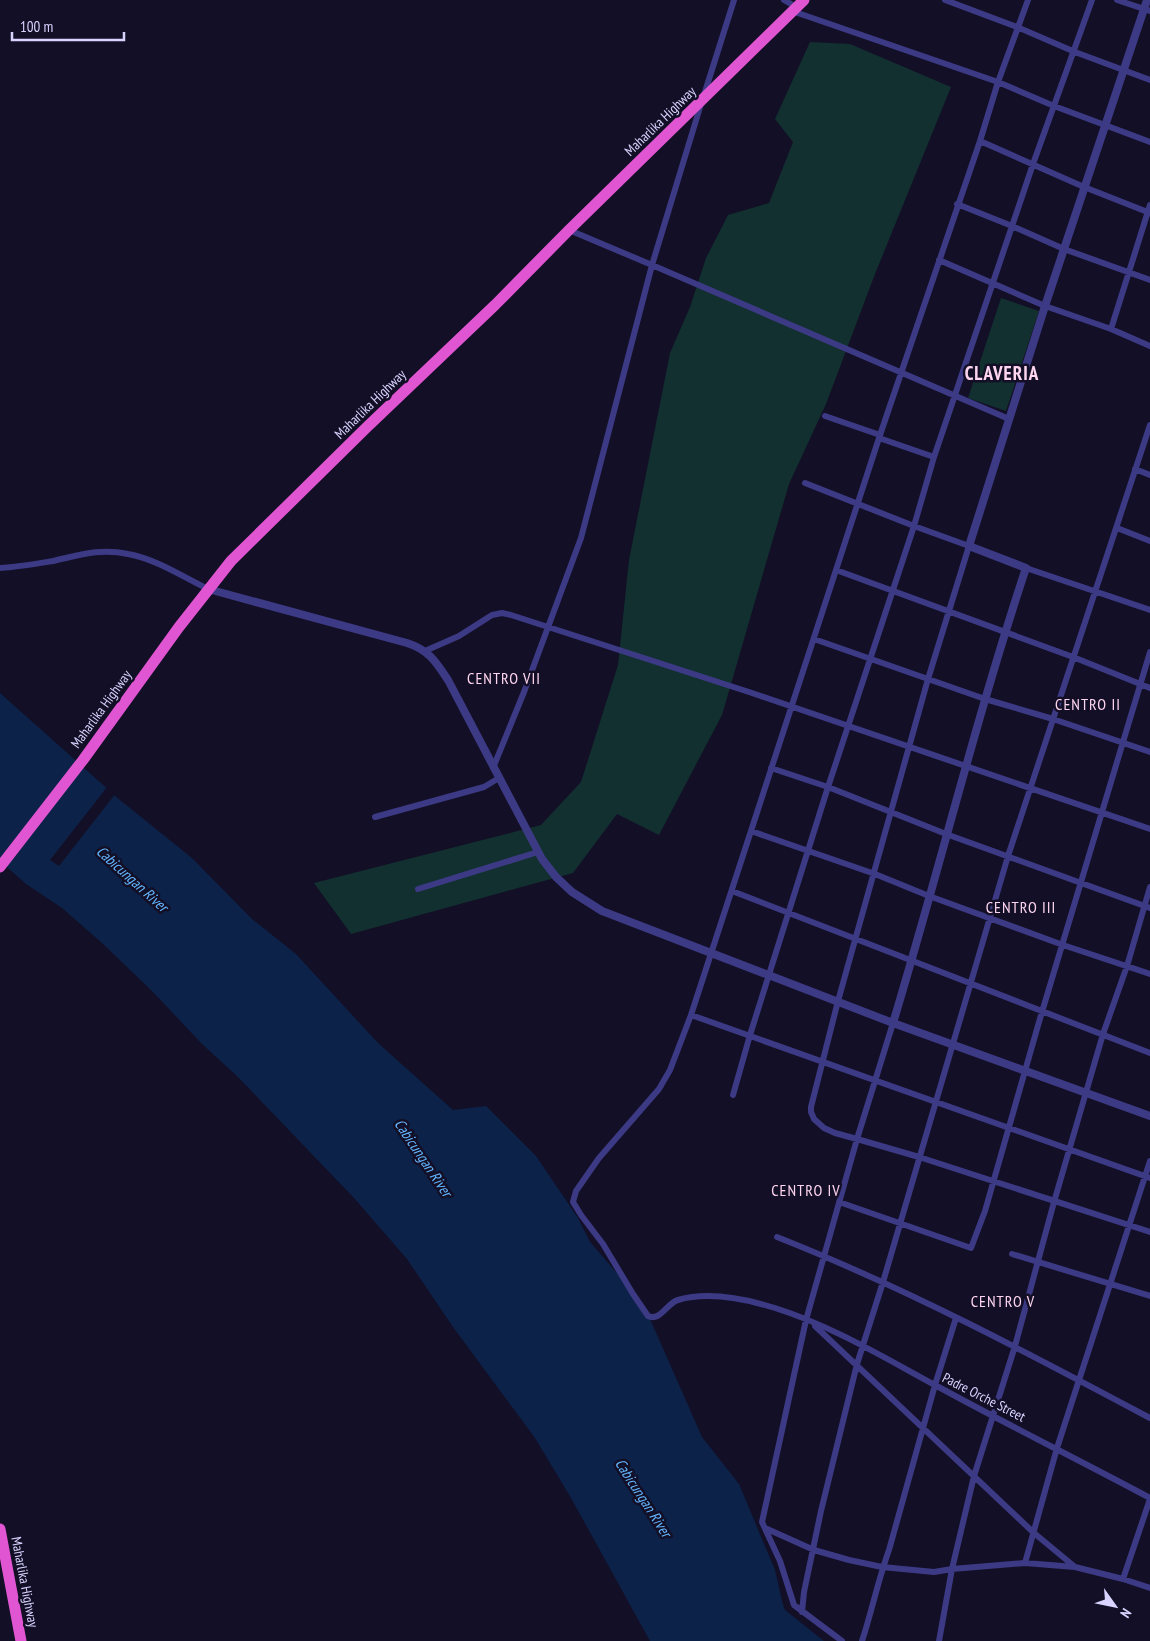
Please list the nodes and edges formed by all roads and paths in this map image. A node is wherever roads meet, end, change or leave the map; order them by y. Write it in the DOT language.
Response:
graph roads {
  1 [pos="734,0"];
  2 [pos="784,0"];
  3 [pos="945,0"];
  4 [pos="1028,0"];
  5 [pos="1092,0"];
  6 [pos="1118,0"];
  7 [pos="1147,0"];
  8 [pos="797,6"];
  9 [pos="1147,10"];
  10 [pos="1017,27"];
  11 [pos="1075,52"];
  12 [pos="1123,71"];
  13 [pos="1150,80"];
  14 [pos="998,82"];
  15 [pos="702,101"];
  16 [pos="1054,106"];
  17 [pos="1106,125"];
  18 [pos="980,141"];
  19 [pos="1150,142"];
  20 [pos="1033,164"];
  21 [pos="1084,187"];
  22 [pos="957,204"];
  23 [pos="1149,210"];
  24 [pos="1012,226"];
  25 [pos="568,230"];
  26 [pos="1064,249"];
  27 [pos="940,260"];
  28 [pos="652,264"];
  29 [pos="1130,272"];
  30 [pos="1150,280"];
  31 [pos="993,283"];
  32 [pos="1045,306"];
  33 [pos="1111,329"];
  34 [pos="1150,346"];
  35 [pos="901,372"];
  36 [pos="956,396"];
  37 [pos="825,416"];
  38 [pos="1009,419"];
  39 [pos="1150,425"];
  40 [pos="879,437"];
  41 [pos="934,457"];
  42 [pos="1135,469"];
  43 [pos="1150,475"];
  44 [pos="805,482"];
  45 [pos="857,503"];
  46 [pos="914,526"];
  47 [pos="1117,528"];
  48 [pos="1150,541"];
  49 [pos="969,546"];
  50 [pos="0,568"];
  51 [pos="1026,568"];
  52 [pos="836,570"];
  53 [pos="208,589"];
  54 [pos="893,591"];
  55 [pos="1096,591"];
  56 [pos="1150,610"];
  57 [pos="948,612"];
  58 [pos="548,626"];
  59 [pos="1005,632"];
  60 [pos="814,639"];
  61 [pos="425,650"];
  62 [pos="1150,652"];
  63 [pos="1073,657"];
  64 [pos="870,659"];
  65 [pos="928,679"];
  66 [pos="1139,684"];
  67 [pos="1150,688"];
  68 [pos="985,698"];
  69 [pos="792,707"];
  70 [pos="1053,719"];
  71 [pos="848,726"];
  72 [pos="1122,743"];
  73 [pos="910,746"];
  74 [pos="1150,752"];
  75 [pos="965,765"];
  76 [pos="493,768"];
  77 [pos="771,768"];
  78 [pos="499,778"];
  79 [pos="828,787"];
  80 [pos="1030,788"];
  81 [pos="891,812"];
  82 [pos="1101,813"];
  83 [pos="375,817"];
  84 [pos="1150,829"];
  85 [pos="751,831"];
  86 [pos="946,834"];
  87 [pos="538,852"];
  88 [pos="808,852"];
  89 [pos="1008,856"];
  90 [pos="1,866"];
  91 [pos="875,874"];
  92 [pos="1081,882"];
  93 [pos="1150,887"];
  94 [pos="418,889"];
  95 [pos="732,891"];
  96 [pos="929,896"];
  97 [pos="1147,907"];
  98 [pos="789,914"];
  99 [pos="988,917"];
  100 [pos="856,939"];
  101 [pos="1063,945"];
  102 [pos="713,952"];
  103 [pos="912,962"];
  104 [pos="1127,966"];
  105 [pos="1150,974"];
  106 [pos="770,976"];
  107 [pos="971,983"];
  108 [pos="838,1001"];
  109 [pos="1043,1011"];
  110 [pos="691,1015"];
  111 [pos="893,1023"];
  112 [pos="1103,1034"];
  113 [pos="750,1035"];
  114 [pos="952,1044"];
  115 [pos="1150,1053"];
  116 [pos="822,1062"];
  117 [pos="1026,1071"];
  118 [pos="875,1081"];
  119 [pos="1086,1092"];
  120 [pos="733,1095"];
  121 [pos="935,1103"];
  122 [pos="1150,1116"];
  123 [pos="1008,1128"];
  124 [pos="858,1139"];
  125 [pos="1069,1150"];
  126 [pos="918,1157"];
  127 [pos="1150,1161"];
  128 [pos="1148,1177"];
  129 [pos="993,1182"];
  130 [pos="840,1202"];
  131 [pos="1054,1202"];
  132 [pos="900,1224"];
  133 [pos="1129,1225"];
  134 [pos="1150,1232"];
  135 [pos="777,1237"];
  136 [pos="1012,1254"];
  137 [pos="825,1256"];
  138 [pos="1038,1262"];
  139 [pos="883,1282"];
  140 [pos="1110,1283"];
  141 [pos="1150,1296"];
  142 [pos="956,1318"];
  143 [pos="808,1321"];
  144 [pos="863,1345"];
  145 [pos="1015,1346"];
  146 [pos="857,1364"];
  147 [pos="1080,1381"];
  148 [pos="935,1385"];
  149 [pos="993,1416"];
  150 [pos="1150,1418"];
  151 [pos="923,1429"];
  152 [pos="1057,1448"];
  153 [pos="974,1476"];
  154 [pos="1150,1498"];
  155 [pos="765,1528"];
  156 [pos="0,1530"];
  157 [pos="1034,1532"];
  158 [pos="814,1550"];
  159 [pos="1025,1563"];
  160 [pos="1075,1567"];
  161 [pos="882,1568"];
  162 [pos="952,1569"];
  163 [pos="1124,1579"];
  164 [pos="1150,1588"];
  165 [pos="802,1612"];
  166 [pos="21,1641"];
  167 [pos="842,1641"];
  168 [pos="862,1641"];
  169 [pos="939,1641"];
  1 -- 15 [label="street"];
  2 -- 8 [label="street"];
  3 -- 10 [label="street"];
  4 -- 10 [label="street"];
  5 -- 11 [label="street"];
  6 -- 9 [label="street"];
  7 -- 9 [label="street"];
  8 -- 14 [label="street"];
  8 -- 15 [label="highway, Maharlika Highway"];
  9 -- 12 [label="street"];
  10 -- 11 [label="street"];
  10 -- 14 [label="street"];
  11 -- 12 [label="street"];
  11 -- 16 [label="street"];
  12 -- 13 [label="street"];
  12 -- 17 [label="street"];
  14 -- 16 [label="street"];
  14 -- 18 [label="street"];
  15 -- 25 [label="highway, Maharlika Highway"];
  15 -- 28 [label="street"];
  16 -- 17 [label="street"];
  16 -- 20 [label="street"];
  17 -- 19 [label="street"];
  17 -- 21 [label="street"];
  18 -- 20 [label="street"];
  18 -- 22 [label="street"];
  20 -- 21 [label="street"];
  20 -- 24 [label="street"];
  21 -- 23 [label="street"];
  21 -- 26 [label="street"];
  22 -- 24 [label="street"];
  22 -- 27 [label="street"];
  23 -- 29 [label="street"];
  24 -- 26 [label="street"];
  24 -- 31 [label="street"];
  25 -- 28 [label="street"];
  25 -- 53 [label="highway, Maharlika Highway"];
  26 -- 29 [label="street"];
  26 -- 32 [label="street"];
  27 -- 31 [label="street"];
  27 -- 35 [label="street"];
  28 -- 35 [label="street"];
  28 -- 58 [label="street"];
  29 -- 30 [label="street"];
  29 -- 33 [label="street"];
  31 -- 32 [label="street"];
  31 -- 36 [label="street"];
  32 -- 33 [label="street"];
  32 -- 38 [label="street"];
  33 -- 34 [label="street"];
  35 -- 36 [label="street"];
  35 -- 40 [label="street"];
  36 -- 38 [label="street"];
  36 -- 41 [label="street"];
  37 -- 40 [label="street"];
  38 -- 49 [label="street"];
  39 -- 42 [label="street"];
  40 -- 41 [label="street"];
  40 -- 45 [label="street"];
  41 -- 46 [label="street"];
  42 -- 43 [label="street"];
  42 -- 47 [label="street"];
  44 -- 45 [label="street"];
  45 -- 46 [label="street"];
  45 -- 52 [label="street"];
  46 -- 49 [label="street"];
  46 -- 54 [label="street"];
  47 -- 48 [label="street"];
  47 -- 55 [label="street"];
  49 -- 51 [label="street"];
  49 -- 57 [label="street"];
  50 -- 53 [label="street"];
  51 -- 55 [label="street"];
  51 -- 59 [label="street"];
  52 -- 54 [label="street"];
  52 -- 60 [label="street"];
  53 -- 61 [label="street"];
  53 -- 90 [label="highway, Maharlika Highway"];
  54 -- 57 [label="street"];
  54 -- 64 [label="street"];
  55 -- 56 [label="street"];
  55 -- 63 [label="street"];
  57 -- 59 [label="street"];
  57 -- 65 [label="street"];
  58 -- 61 [label="street"];
  58 -- 69 [label="street"];
  58 -- 76 [label="street"];
  59 -- 63 [label="street"];
  59 -- 68 [label="street"];
  60 -- 64 [label="street"];
  60 -- 69 [label="street"];
  61 -- 76 [label="street"];
  62 -- 66 [label="street"];
  63 -- 66 [label="street"];
  63 -- 70 [label="street"];
  64 -- 65 [label="street"];
  64 -- 71 [label="street"];
  65 -- 68 [label="street"];
  65 -- 73 [label="street"];
  66 -- 67 [label="street"];
  66 -- 72 [label="street"];
  68 -- 70 [label="street"];
  68 -- 75 [label="street"];
  69 -- 71 [label="street"];
  69 -- 77 [label="street"];
  70 -- 72 [label="street"];
  70 -- 80 [label="street"];
  71 -- 73 [label="street"];
  71 -- 79 [label="street"];
  72 -- 74 [label="street"];
  72 -- 82 [label="street"];
  73 -- 75 [label="street"];
  73 -- 81 [label="street"];
  75 -- 80 [label="street"];
  75 -- 86 [label="street"];
  76 -- 78 [label="street"];
  77 -- 79 [label="street"];
  77 -- 85 [label="street"];
  78 -- 83 [label="street"];
  78 -- 87 [label="street"];
  79 -- 81 [label="street"];
  79 -- 88 [label="street"];
  80 -- 82 [label="street"];
  80 -- 89 [label="street"];
  81 -- 86 [label="street"];
  81 -- 91 [label="street"];
  82 -- 84 [label="street"];
  82 -- 92 [label="street"];
  85 -- 88 [label="street"];
  85 -- 95 [label="street"];
  86 -- 89 [label="street"];
  86 -- 96 [label="street"];
  87 -- 94 [label="street"];
  87 -- 102 [label="street"];
  88 -- 91 [label="street"];
  88 -- 98 [label="street"];
  89 -- 92 [label="street"];
  89 -- 99 [label="street"];
  91 -- 96 [label="street"];
  91 -- 100 [label="street"];
  92 -- 97 [label="street"];
  92 -- 101 [label="street"];
  93 -- 97 [label="street"];
  95 -- 98 [label="street"];
  95 -- 102 [label="street"];
  96 -- 99 [label="street"];
  96 -- 103 [label="street"];
  97 -- 104 [label="street"];
  98 -- 100 [label="street"];
  98 -- 106 [label="street"];
  99 -- 101 [label="street"];
  99 -- 107 [label="street"];
  100 -- 103 [label="street"];
  100 -- 108 [label="street"];
  101 -- 104 [label="street"];
  101 -- 109 [label="street"];
  102 -- 106 [label="street"];
  102 -- 110 [label="street"];
  103 -- 107 [label="street"];
  103 -- 111 [label="street"];
  104 -- 105 [label="street"];
  104 -- 112 [label="street"];
  106 -- 108 [label="street"];
  106 -- 113 [label="street"];
  107 -- 109 [label="street"];
  107 -- 114 [label="street"];
  108 -- 111 [label="street"];
  108 -- 116 [label="street"];
  109 -- 112 [label="street"];
  109 -- 117 [label="street"];
  110 -- 113 [label="street"];
  110 -- 143 [label="street, Padre Orche Street"];
  111 -- 114 [label="street"];
  111 -- 118 [label="street"];
  112 -- 115 [label="street"];
  112 -- 119 [label="street"];
  113 -- 116 [label="street"];
  113 -- 120 [label="street"];
  114 -- 117 [label="street"];
  114 -- 121 [label="street"];
  116 -- 118 [label="street"];
  116 -- 124 [label="street"];
  117 -- 119 [label="street"];
  117 -- 123 [label="street"];
  118 -- 121 [label="street"];
  118 -- 124 [label="street"];
  119 -- 122 [label="street"];
  119 -- 125 [label="street"];
  121 -- 123 [label="street"];
  121 -- 126 [label="street"];
  123 -- 125 [label="street"];
  123 -- 129 [label="street"];
  124 -- 126 [label="street"];
  124 -- 130 [label="street"];
  125 -- 128 [label="street"];
  125 -- 131 [label="street"];
  126 -- 129 [label="street"];
  126 -- 132 [label="street"];
  127 -- 128 [label="street"];
  128 -- 133 [label="street"];
  129 -- 131 [label="street"];
  129 -- 132 [label="street"];
  130 -- 132 [label="street"];
  130 -- 137 [label="street"];
  131 -- 133 [label="street"];
  131 -- 138 [label="street"];
  132 -- 139 [label="street"];
  133 -- 134 [label="street"];
  133 -- 140 [label="street"];
  135 -- 137 [label="street"];
  136 -- 138 [label="street"];
  137 -- 139 [label="street"];
  137 -- 143 [label="street"];
  138 -- 140 [label="street"];
  138 -- 145 [label="street"];
  139 -- 142 [label="street"];
  139 -- 144 [label="street"];
  140 -- 141 [label="street"];
  140 -- 147 [label="street"];
  142 -- 145 [label="street"];
  142 -- 148 [label="street"];
  143 -- 144 [label="street, Padre Orche Street"];
  143 -- 146 [label="street"];
  143 -- 155 [label="street"];
  144 -- 146 [label="street"];
  144 -- 148 [label="street, Padre Orche Street"];
  145 -- 147 [label="street"];
  145 -- 149 [label="street"];
  146 -- 151 [label="street"];
  146 -- 158 [label="street"];
  147 -- 150 [label="street"];
  147 -- 152 [label="street"];
  148 -- 149 [label="street, Padre Orche Street"];
  148 -- 151 [label="street"];
  149 -- 152 [label="street, Padre Orche Street"];
  149 -- 153 [label="street"];
  151 -- 153 [label="street"];
  151 -- 161 [label="street"];
  152 -- 154 [label="street, Padre Orche Street"];
  152 -- 157 [label="street"];
  153 -- 157 [label="street"];
  153 -- 162 [label="street"];
  154 -- 163 [label="street"];
  155 -- 158 [label="street"];
  155 -- 165 [label="street"];
  156 -- 166 [label="highway, Maharlika Highway"];
  157 -- 159 [label="street"];
  157 -- 160 [label="street"];
  158 -- 161 [label="street"];
  158 -- 165 [label="street"];
  159 -- 160 [label="street"];
  159 -- 162 [label="street"];
  160 -- 163 [label="street"];
  161 -- 162 [label="street"];
  161 -- 168 [label="street"];
  162 -- 169 [label="street"];
  163 -- 164 [label="street"];
  165 -- 167 [label="street"];
}
